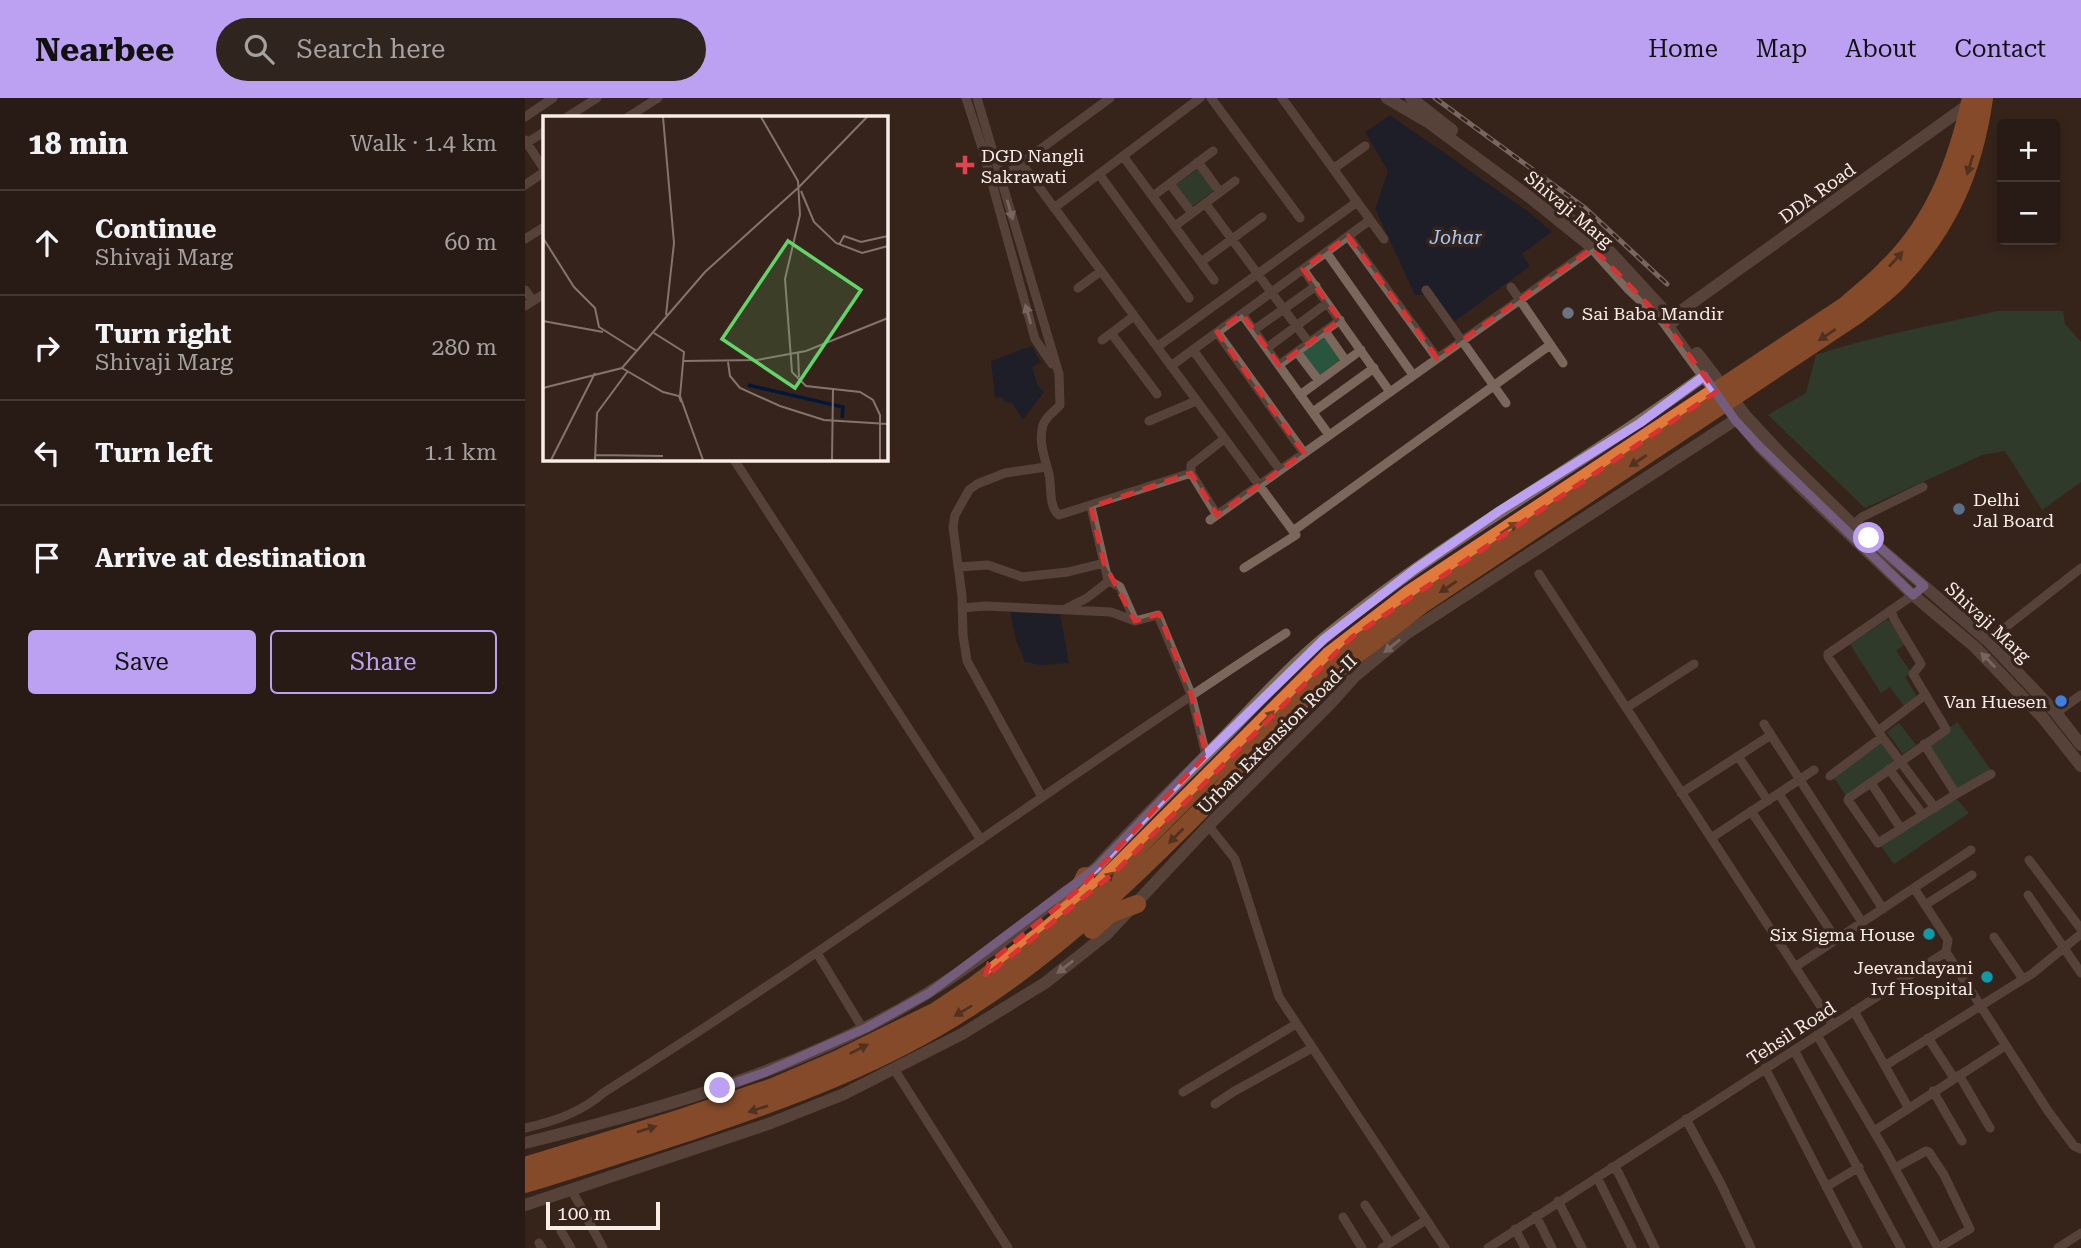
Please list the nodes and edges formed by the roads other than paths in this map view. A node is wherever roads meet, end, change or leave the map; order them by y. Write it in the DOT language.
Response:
graph roads {
  1 [pos="553,98"];
  2 [pos="597,98"];
  3 [pos="658,98"];
  4 [pos="966,98"];
  5 [pos="977,98"];
  6 [pos="1110,98"];
  7 [pos="1200,98"];
  8 [pos="1211,98"];
  9 [pos="1282,98"];
  10 [pos="1387,98"];
  11 [pos="1411,98"];
  12 [pos="1971,98"];
  13 [pos="1978,98"];
  14 [pos="1984,98"];
  15 [pos="569,116"];
  16 [pos="630,116"];
  17 [pos="525,117"];
  18 [pos="543,133"];
  19 [pos="526,142"];
  20 [pos="1365,146"];
  21 [pos="1213,151"];
  22 [pos="1123,156"];
  23 [pos="1198,162"];
  24 [pos="1022,164"];
  25 [pos="543,168"];
  26 [pos="1333,169"];
  27 [pos="543,171"];
  28 [pos="1099,174"];
  29 [pos="1001,178"];
  30 [pos="1235,181"];
  31 [pos="1170,184"];
  32 [pos="525,185"];
  33 [pos="1220,192"];
  34 [pos="1153,196"];
  35 [pos="1357,202"];
  36 [pos="1205,203"];
  37 [pos="1054,208"];
  38 [pos="1192,214"];
  39 [pos="1262,217"];
  40 [pos="1300,218"];
  41 [pos="1370,220"];
  42 [pos="1175,226"];
  43 [pos="543,228"];
  44 [pos="1348,236"];
  45 [pos="525,239"];
  46 [pos="1232,239"];
  47 [pos="1384,239"];
  48 [pos="1593,248"];
  49 [pos="1326,252"];
  50 [pos="1201,262"];
  51 [pos="1303,269"];
  52 [pos="1101,271"];
  53 [pos="1258,275"];
  54 [pos="1214,280"];
  55 [pos="1316,286"];
  56 [pos="1511,287"];
  57 [pos="1079,288"];
  58 [pos="525,290"];
  59 [pos="1426,290"];
  60 [pos="1271,292"];
  61 [pos="1189,298"];
  62 [pos="1519,300"];
  63 [pos="1327,303"];
  64 [pos="529,304"];
  65 [pos="1283,309"];
  66 [pos="1242,314"];
  67 [pos="1134,316"];
  68 [pos="1673,318"];
  69 [pos="1340,320"];
  70 [pos="1296,326"];
  71 [pos="1254,330"];
  72 [pos="1325,331"];
  73 [pos="1217,332"];
  74 [pos="1111,333"];
  75 [pos="1101,340"];
  76 [pos="1462,341"];
  77 [pos="1308,343"];
  78 [pos="1550,345"];
  79 [pos="1157,348"];
  80 [pos="1267,348"];
  81 [pos="1193,350"];
  82 [pos="1361,350"];
  83 [pos="1297,352"];
  84 [pos="1437,359"];
  85 [pos="1346,361"];
  86 [pos="1563,363"];
  87 [pos="1279,365"];
  88 [pos="1171,366"];
  89 [pos="1374,368"];
  90 [pos="1059,374"];
  91 [pos="1413,375"];
  92 [pos="1704,376"];
  93 [pos="1319,381"];
  94 [pos="1494,386"];
  95 [pos="1390,392"];
  96 [pos="1157,394"];
  97 [pos="1300,395"];
  98 [pos="1196,401"];
  99 [pos="1506,402"];
  100 [pos="1313,412"];
  101 [pos="1735,420"];
  102 [pos="1149,421"];
  103 [pos="1329,435"];
  104 [pos="1224,439"];
  105 [pos="1304,453"];
  106 [pos="734,460"];
  107 [pos="1046,467"];
  108 [pos="1280,470"];
  109 [pos="1191,473"];
  110 [pos="1259,485"];
  111 [pos="1923,487"];
  112 [pos="1091,507"];
  113 [pos="1853,525"];
  114 [pos="1293,531"];
  115 [pos="1104,563"];
  116 [pos="958,567"];
  117 [pos="1244,568"];
  118 [pos="1539,574"];
  119 [pos="2079,574"];
  120 [pos="1109,581"];
  121 [pos="1924,586"];
  122 [pos="1913,595"];
  123 [pos="1416,599"];
  124 [pos="962,608"];
  125 [pos="1067,608"];
  126 [pos="1891,610"];
  127 [pos="1135,621"];
  128 [pos="1286,633"];
  129 [pos="1988,641"];
  130 [pos="1694,664"];
  131 [pos="1191,695"];
  132 [pos="1926,695"];
  133 [pos="2081,695"];
  134 [pos="1626,708"];
  135 [pos="2056,713"];
  136 [pos="1764,724"];
  137 [pos="1880,734"];
  138 [pos="1771,735"];
  139 [pos="2079,740"];
  140 [pos="1924,744"];
  141 [pos="1206,755"];
  142 [pos="1738,756"];
  143 [pos="1900,762"];
  144 [pos="2081,766"];
  145 [pos="1889,769"];
  146 [pos="1814,770"];
  147 [pos="1990,774"];
  148 [pos="1830,776"];
  149 [pos="1800,780"];
  150 [pos="1871,783"];
  151 [pos="1681,793"];
  152 [pos="1779,794"];
  153 [pos="1956,794"];
  154 [pos="1042,797"];
  155 [pos="1767,801"];
  156 [pos="1935,808"];
  157 [pos="1751,811"];
  158 [pos="1923,815"];
  159 [pos="1208,825"];
  160 [pos="1901,829"];
  161 [pos="1710,838"];
  162 [pos="981,840"];
  163 [pos="1971,850"];
  164 [pos="2029,860"];
  165 [pos="1972,874"];
  166 [pos="1085,876"];
  167 [pos="1914,888"];
  168 [pos="2028,895"];
  169 [pos="1137,904"];
  170 [pos="1925,905"];
  171 [pos="1882,909"];
  172 [pos="1862,922"];
  173 [pos="2081,932"];
  174 [pos="1994,937"];
  175 [pos="1836,939"];
  176 [pos="2065,947"];
  177 [pos="1946,952"];
  178 [pos="817,953"];
  179 [pos="1795,967"];
  180 [pos="2081,973"];
  181 [pos="2023,979"];
  182 [pos="990,984"];
  183 [pos="1979,1006"];
  184 [pos="1854,1011"];
  185 [pos="1296,1024"];
  186 [pos="1833,1025"];
  187 [pos="863,1029"];
  188 [pos="1817,1035"];
  189 [pos="1928,1038"];
  190 [pos="2005,1046"];
  191 [pos="1312,1048"];
  192 [pos="1794,1050"];
  193 [pos="1886,1065"];
  194 [pos="1765,1068"];
  195 [pos="894,1069"];
  196 [pos="1956,1077"];
  197 [pos="1933,1091"];
  198 [pos="1183,1092"];
  199 [pos="1215,1104"];
  200 [pos="1908,1107"];
  201 [pos="1686,1119"];
  202 [pos="530,1127"];
  203 [pos="1990,1128"];
  204 [pos="1874,1131"];
  205 [pos="531,1141"];
  206 [pos="1962,1141"];
  207 [pos="2081,1149"];
  208 [pos="525,1155"];
  209 [pos="582,1158"];
  210 [pos="525,1166"];
  211 [pos="1612,1167"];
  212 [pos="1859,1167"];
  213 [pos="1895,1168"];
  214 [pos="1597,1177"];
  215 [pos="525,1184"];
  216 [pos="1826,1187"];
  217 [pos="571,1189"];
  218 [pos="525,1195"];
  219 [pos="1558,1201"];
  220 [pos="525,1205"];
  221 [pos="1365,1205"];
  222 [pos="1536,1216"];
  223 [pos="1343,1217"];
  224 [pos="1426,1220"];
  225 [pos="1515,1229"];
  226 [pos="561,1231"];
  227 [pos="2081,1233"];
  228 [pos="1386,1245"];
  229 [pos="571,1248"];
  230 [pos="603,1248"];
  231 [pos="1008,1248"];
  232 [pos="1363,1248"];
  233 [pos="1445,1248"];
  234 [pos="1488,1248"];
  235 [pos="1525,1248"];
  236 [pos="1552,1248"];
  237 [pos="1582,1248"];
  238 [pos="1632,1248"];
  239 [pos="1655,1248"];
  240 [pos="1751,1248"];
  241 [pos="1858,1248"];
  242 [pos="1902,1248"];
  243 [pos="2057,1248"];
  1 -- 17 [label="street"];
  2 -- 15 [label="street"];
  3 -- 16 [label="street"];
  90 -- 4 [label="street, one-way"];
  5 -- 29 [label="street"];
  6 -- 24 [label="street"];
  7 -- 22 [label="street"];
  8 -- 40 [label="street"];
  9 -- 26 [label="street"];
  10 -- 48 [label="street, Shivaji Marg"];
  11 -- 68 [label="street, Shivaji Marg"];
  123 -- 12 [label="highway, Urban Extension Road-II, one-way"];
  13 -- 68 [label="street, DDA Road"];
  14 -- 123 [label="highway, Urban Extension Road-II, one-way"];
  18 -- 19 [label="street"];
  19 -- 25 [label="street"];
  20 -- 26 [label="street"];
  21 -- 23 [label="street"];
  22 -- 28 [label="street"];
  22 -- 34 [label="street"];
  23 -- 31 [label="street"];
  23 -- 33 [label="street"];
  24 -- 29 [label="street"];
  24 -- 37 [label="street"];
  26 -- 35 [label="street"];
  27 -- 32 [label="street"];
  28 -- 37 [label="street"];
  28 -- 61 [label="street"];
  29 -- 90 [label="street, one-way"];
  30 -- 33 [label="street"];
  31 -- 34 [label="street"];
  31 -- 38 [label="street"];
  33 -- 36 [label="street"];
  34 -- 42 [label="street"];
  35 -- 41 [label="street"];
  35 -- 53 [label="street"];
  36 -- 38 [label="street"];
  36 -- 46 [label="street"];
  37 -- 52 [label="street"];
  38 -- 42 [label="street"];
  39 -- 46 [label="street"];
  41 -- 44 [label="street"];
  41 -- 47 [label="street"];
  42 -- 50 [label="street"];
  43 -- 45 [label="street"];
  44 -- 49 [label="street"];
  44 -- 84 [label="street"];
  46 -- 50 [label="street"];
  46 -- 53 [label="street"];
  48 -- 62 [label="street"];
  48 -- 92 [label="street, Shivaji Marg"];
  49 -- 51 [label="street"];
  49 -- 91 [label="street"];
  50 -- 54 [label="street"];
  51 -- 55 [label="street"];
  51 -- 60 [label="street"];
  52 -- 57 [label="street"];
  52 -- 67 [label="street"];
  53 -- 60 [label="street"];
  53 -- 79 [label="street"];
  55 -- 63 [label="street"];
  55 -- 65 [label="street"];
  56 -- 62 [label="street"];
  58 -- 64 [label="street"];
  59 -- 76 [label="street"];
  60 -- 65 [label="street"];
  60 -- 66 [label="street"];
  62 -- 76 [label="street"];
  62 -- 78 [label="street"];
  63 -- 69 [label="street"];
  63 -- 70 [label="street"];
  65 -- 70 [label="street"];
  65 -- 71 [label="street"];
  66 -- 71 [label="street"];
  66 -- 73 [label="street"];
  67 -- 74 [label="street"];
  67 -- 79 [label="street"];
  68 -- 113 [label="street, Shivaji Marg"];
  69 -- 72 [label="street"];
  69 -- 82 [label="street"];
  70 -- 77 [label="street"];
  70 -- 80 [label="street"];
  71 -- 80 [label="street"];
  72 -- 77 [label="street"];
  72 -- 85 [label="street"];
  73 -- 81 [label="street"];
  73 -- 105 [label="street"];
  74 -- 75 [label="street"];
  74 -- 96 [label="street"];
  76 -- 84 [label="street"];
  76 -- 94 [label="street"];
  77 -- 83 [label="street"];
  78 -- 86 [label="street"];
  78 -- 94 [label="street"];
  79 -- 88 [label="street"];
  80 -- 87 [label="street"];
  81 -- 88 [label="street"];
  81 -- 108 [label="street"];
  82 -- 85 [label="street"];
  82 -- 89 [label="street"];
  83 -- 87 [label="street"];
  83 -- 93 [label="street"];
  84 -- 91 [label="street"];
  85 -- 93 [label="street"];
  87 -- 97 [label="street"];
  88 -- 98 [label="street"];
  89 -- 95 [label="street"];
  89 -- 100 [label="street"];
  90 -- 107 [label="street"];
  91 -- 95 [label="street"];
  92 -- 101 [label="street, Shivaji Marg"];
  141 -- 92 [label="street, one-way"];
  93 -- 97 [label="street"];
  94 -- 99 [label="street"];
  94 -- 114 [label="street"];
  95 -- 103 [label="street"];
  97 -- 100 [label="street"];
  98 -- 102 [label="street"];
  98 -- 104 [label="street"];
  100 -- 103 [label="street"];
  101 -- 122 [label="street, Shivaji Marg"];
  101 -- 159 [label="street, one-way"];
  103 -- 105 [label="street"];
  104 -- 109 [label="street"];
  104 -- 110 [label="street"];
  105 -- 108 [label="street"];
  106 -- 162 [label="street"];
  107 -- 112 [label="street"];
  107 -- 116 [label="street"];
  108 -- 110 [label="street"];
  109 -- 110 [label="street"];
  109 -- 112 [label="street"];
  110 -- 114 [label="street"];
  111 -- 113 [label="street"];
  112 -- 115 [label="street"];
  113 -- 121 [label="street, Shivaji Marg"];
  114 -- 117 [label="street"];
  115 -- 116 [label="street"];
  115 -- 120 [label="street"];
  116 -- 124 [label="street"];
  118 -- 134 [label="street"];
  119 -- 129 [label="street"];
  120 -- 125 [label="street"];
  120 -- 127 [label="street"];
  121 -- 122 [label="street"];
  121 -- 129 [label="street, Shivaji Marg"];
  122 -- 126 [label="street"];
  144 -- 122 [label="street, Shivaji Marg, one-way"];
  123 -- 182 [label="highway, Urban Extension Road-II"];
  124 -- 125 [label="street"];
  124 -- 154 [label="street"];
  125 -- 127 [label="street"];
  126 -- 132 [label="street"];
  126 -- 137 [label="street"];
  127 -- 131 [label="street"];
  128 -- 131 [label="street"];
  129 -- 135 [label="street, Shivaji Marg"];
  130 -- 134 [label="street"];
  131 -- 141 [label="street"];
  131 -- 154 [label="street"];
  132 -- 137 [label="street"];
  132 -- 140 [label="street"];
  133 -- 135 [label="street"];
  134 -- 151 [label="street"];
  135 -- 139 [label="street, Shivaji Marg"];
  136 -- 138 [label="street"];
  137 -- 143 [label="street"];
  137 -- 148 [label="street"];
  138 -- 142 [label="street"];
  138 -- 149 [label="street"];
  140 -- 143 [label="street"];
  140 -- 153 [label="street"];
  166 -- 141 [label="street, one-way"];
  142 -- 151 [label="street"];
  142 -- 155 [label="street"];
  143 -- 145 [label="street"];
  143 -- 156 [label="street"];
  145 -- 150 [label="street"];
  145 -- 158 [label="street"];
  146 -- 149 [label="street"];
  147 -- 153 [label="street"];
  149 -- 152 [label="street"];
  149 -- 171 [label="street"];
  150 -- 160 [label="street"];
  150 -- 160 [label="street"];
  151 -- 161 [label="street"];
  152 -- 155 [label="street"];
  152 -- 172 [label="street"];
  153 -- 156 [label="street"];
  154 -- 162 [label="street"];
  155 -- 157 [label="street"];
  156 -- 158 [label="street"];
  157 -- 161 [label="street"];
  157 -- 175 [label="street"];
  158 -- 160 [label="street"];
  159 -- 169 [label="street"];
  159 -- 185 [label="street"];
  161 -- 179 [label="street"];
  162 -- 178 [label="street"];
  163 -- 167 [label="street"];
  164 -- 173 [label="street"];
  165 -- 170 [label="street"];
  166 -- 182 [label="highway"];
  166 -- 187 [label="street"];
  167 -- 170 [label="street"];
  167 -- 171 [label="street"];
  168 -- 176 [label="street"];
  169 -- 182 [label="highway"];
  169 -- 195 [label="street, one-way"];
  170 -- 177 [label="street"];
  171 -- 172 [label="street"];
  172 -- 175 [label="street"];
  173 -- 176 [label="street"];
  174 -- 181 [label="street"];
  175 -- 179 [label="street"];
  176 -- 180 [label="street"];
  176 -- 181 [label="street"];
  177 -- 183 [label="street"];
  177 -- 184 [label="street, Tehsil Road"];
  178 -- 187 [label="street"];
  178 -- 202 [label="street"];
  179 -- 186 [label="street"];
  181 -- 183 [label="street"];
  182 -- 209 [label="highway, Urban Extension Road-II"];
  183 -- 189 [label="street"];
  183 -- 190 [label="street"];
  184 -- 186 [label="street, Tehsil Road"];
  184 -- 193 [label="street"];
  185 -- 191 [label="street"];
  185 -- 198 [label="street"];
  186 -- 188 [label="street, Tehsil Road"];
  205 -- 187 [label="street, one-way"];
  188 -- 192 [label="street, Tehsil Road"];
  188 -- 204 [label="street"];
  189 -- 193 [label="street"];
  189 -- 196 [label="street"];
  190 -- 196 [label="street"];
  190 -- 207 [label="street"];
  191 -- 199 [label="street"];
  191 -- 224 [label="street"];
  192 -- 194 [label="street, Tehsil Road"];
  192 -- 212 [label="street"];
  193 -- 200 [label="street"];
  194 -- 201 [label="street, Tehsil Road"];
  194 -- 216 [label="street"];
  195 -- 217 [label="street"];
  195 -- 231 [label="street"];
  196 -- 197 [label="street"];
  196 -- 203 [label="street"];
  197 -- 200 [label="street"];
  197 -- 206 [label="street"];
  200 -- 204 [label="street"];
  201 -- 211 [label="street, Tehsil Road"];
  201 -- 240 [label="street"];
  202 -- 205 [label="street"];
  204 -- 213 [label="street"];
  208 -- 209 [label="highway"];
  209 -- 210 [label="highway, Urban Extension Road-II"];
  209 -- 215 [label="highway, Urban Extension Road-II"];
  209 -- 218 [label="highway"];
  211 -- 214 [label="street, Tehsil Road"];
  211 -- 239 [label="street"];
  212 -- 216 [label="street"];
  212 -- 242 [label="street"];
  213 -- 213 [label="street"];
  214 -- 219 [label="street, Tehsil Road"];
  214 -- 238 [label="street"];
  216 -- 241 [label="street"];
  217 -- 220 [label="street"];
  217 -- 230 [label="street"];
  219 -- 222 [label="street, Tehsil Road"];
  219 -- 237 [label="street"];
  221 -- 228 [label="street"];
  222 -- 225 [label="street, Tehsil Road"];
  222 -- 236 [label="street"];
  223 -- 232 [label="street"];
  224 -- 228 [label="street"];
  224 -- 233 [label="street"];
  225 -- 234 [label="street, Tehsil Road"];
  225 -- 235 [label="street"];
  226 -- 229 [label="street"];
  227 -- 243 [label="street"];
}
